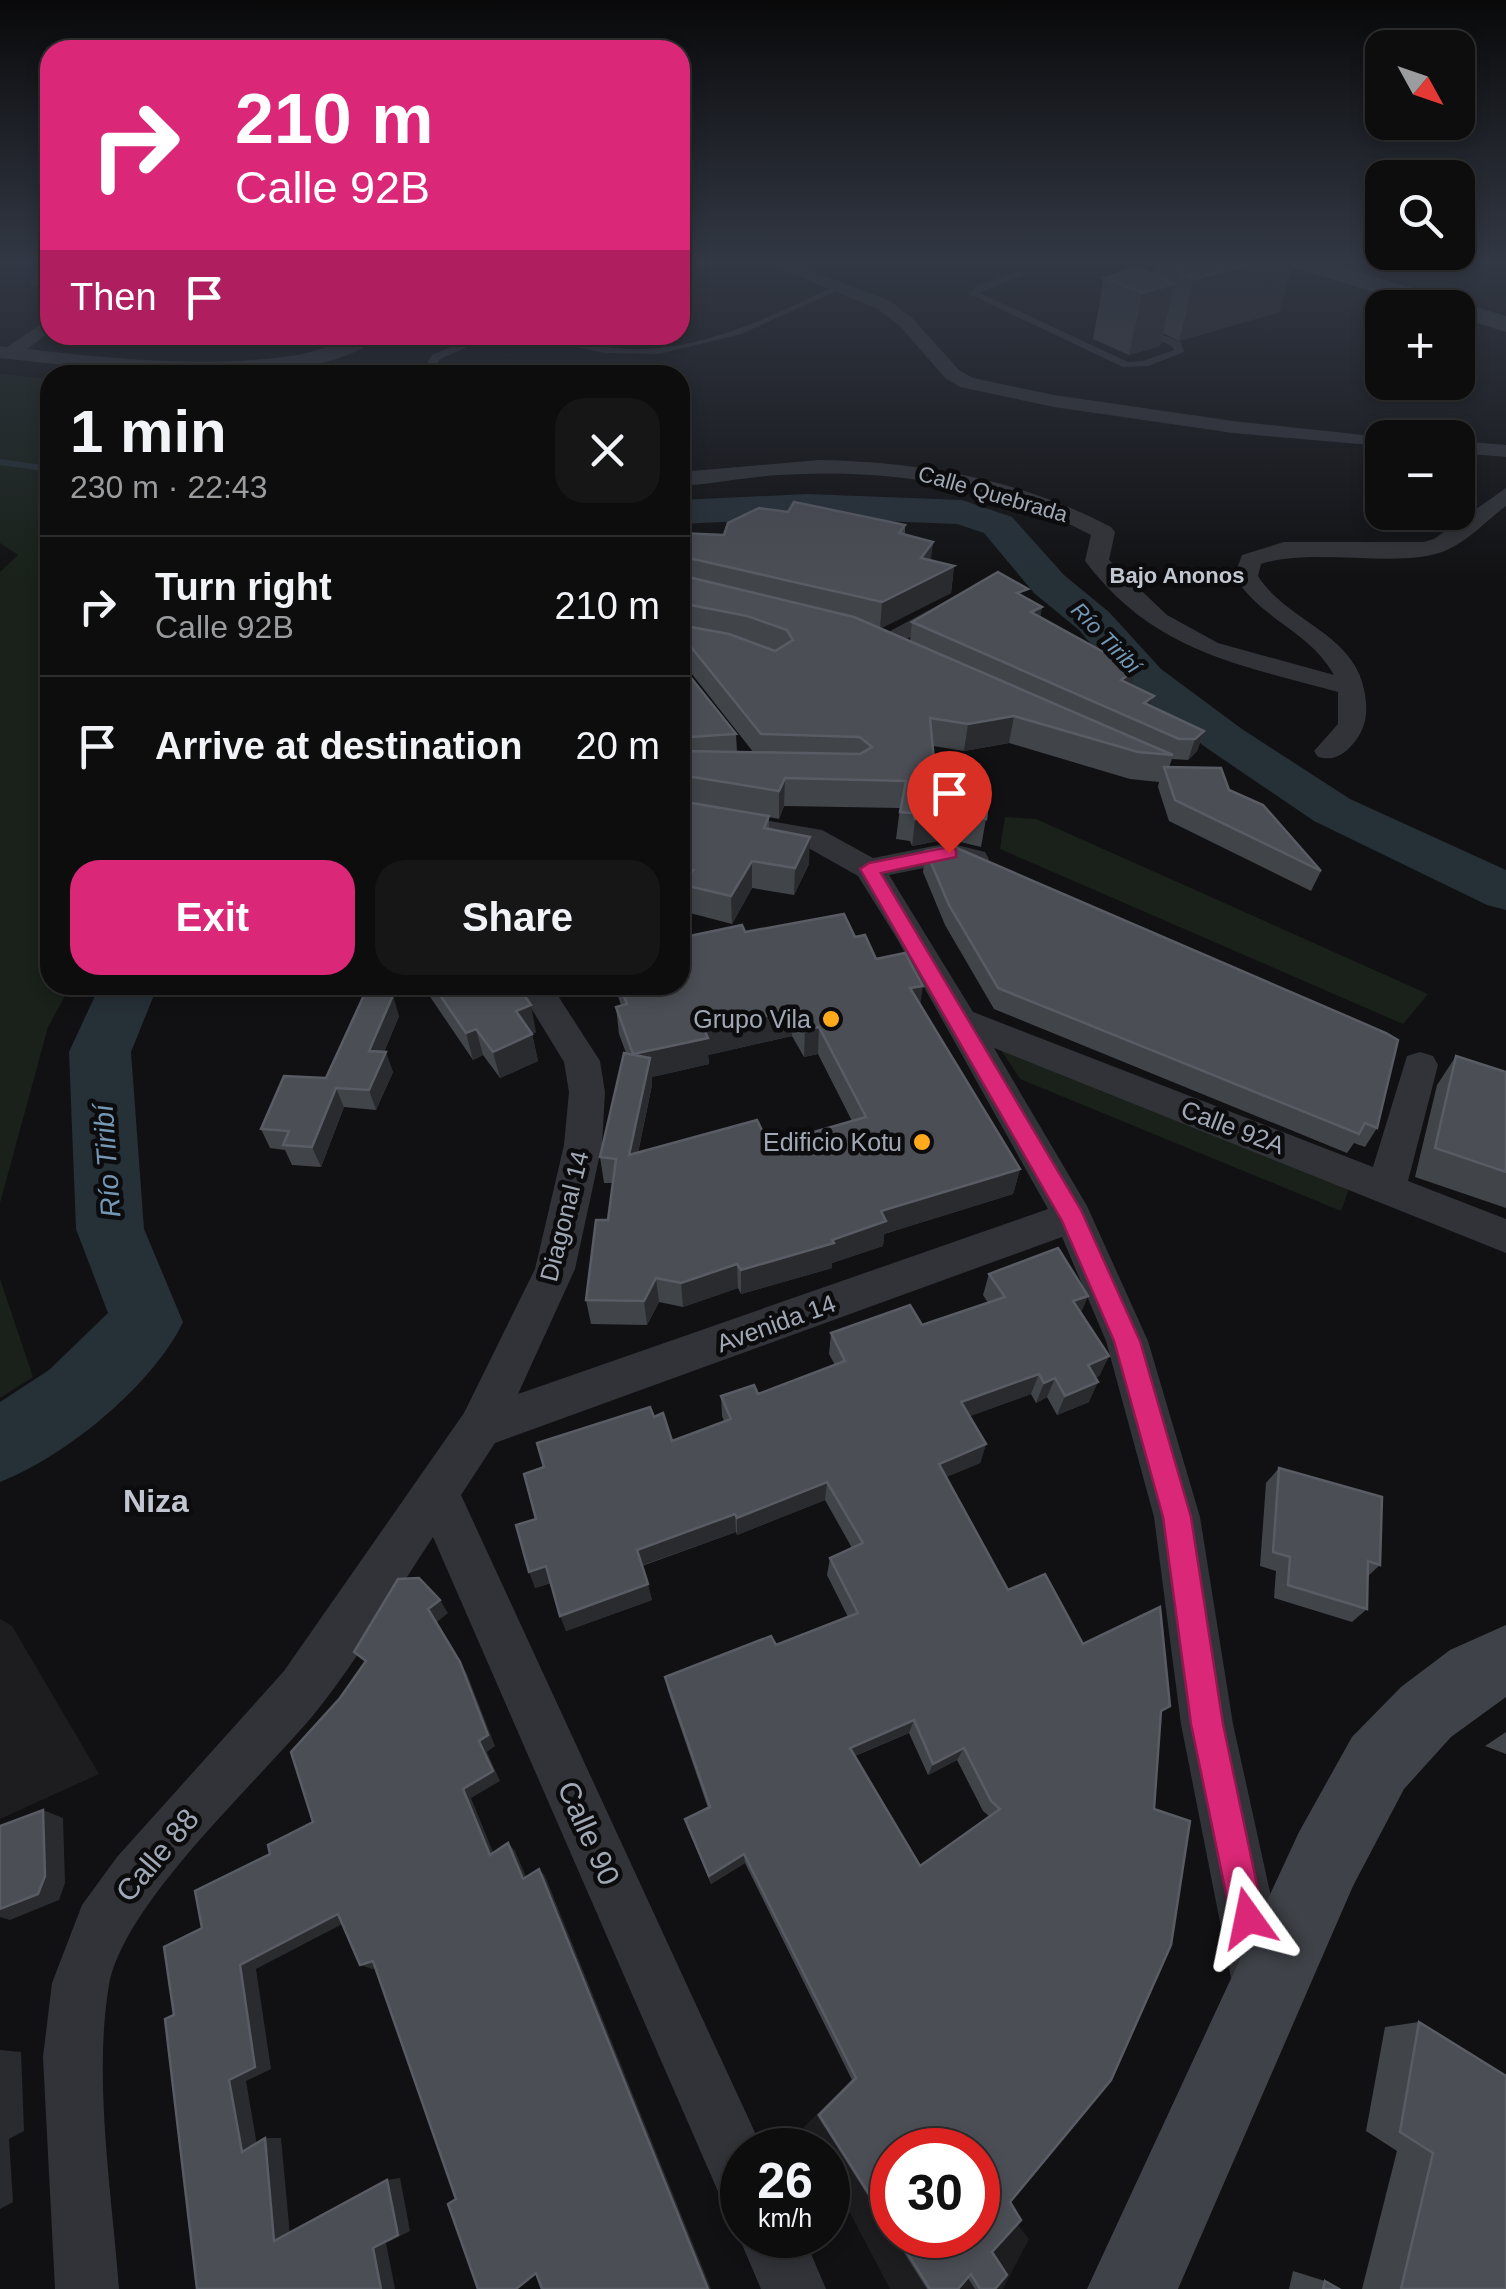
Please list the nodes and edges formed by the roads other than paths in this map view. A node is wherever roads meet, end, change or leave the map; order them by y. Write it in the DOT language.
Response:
graph roads {
  1 [pos="947,368"];
  2 [pos="1365,439"];
  3 [pos="1475,448"];
  4 [pos="1506,451"];
  5 [pos="690,479"];
  6 [pos="1506,495"];
  7 [pos="980,589"];
  8 [pos="911,654"];
  9 [pos="1352,688"];
  10 [pos="1328,751"];
  11 [pos="690,817"];
  12 [pos="869,869"];
  13 [pos="1006,872"];
  14 [pos="540,995"];
  15 [pos="959,1020"];
  16 [pos="1420,1066"];
  17 [pos="1387,1188"];
  18 [pos="1073,1217"];
  19 [pos="1506,1236"];
  20 [pos="480,1428"];
  21 [pos="436,1492"];
  22 [pos="1506,1660"];
  23 [pos="1264,1995"];
  24 [pos="721,2128"];
  25 [pos="780,2258"];
  26 [pos="87,2289"];
  27 [pos="794,2289"];
  28 [pos="1132,2289"];
  1 -- 2 [label="street"];
  3 -- 4 [label="street"];
  5 -- 9 [label="street, Calle Quebrada"];
  6 -- 9 [label="street"];
  7 -- 8 [label="street"];
  9 -- 10 [label="street"];
  11 -- 12 [label="street"];
  12 -- 13 [label="street"];
  12 -- 15 [label="street"];
  14 -- 20 [label="street, Diagonal 14"];
  15 -- 17 [label="street, Calle 92A"];
  15 -- 18 [label="street"];
  16 -- 17 [label="street"];
  17 -- 19 [label="street, Calle 92A"];
  18 -- 20 [label="street, Avenida 14"];
  18 -- 23 [label="street"];
  20 -- 21 [label="street, Diagonal 14"];
  21 -- 24 [label="street, Calle 90"];
  21 -- 26 [label="street, Calle 88"];
  22 -- 23 [label="main road"];
  23 -- 28 [label="main road"];
  25 -- 27 [label="street"];
}
